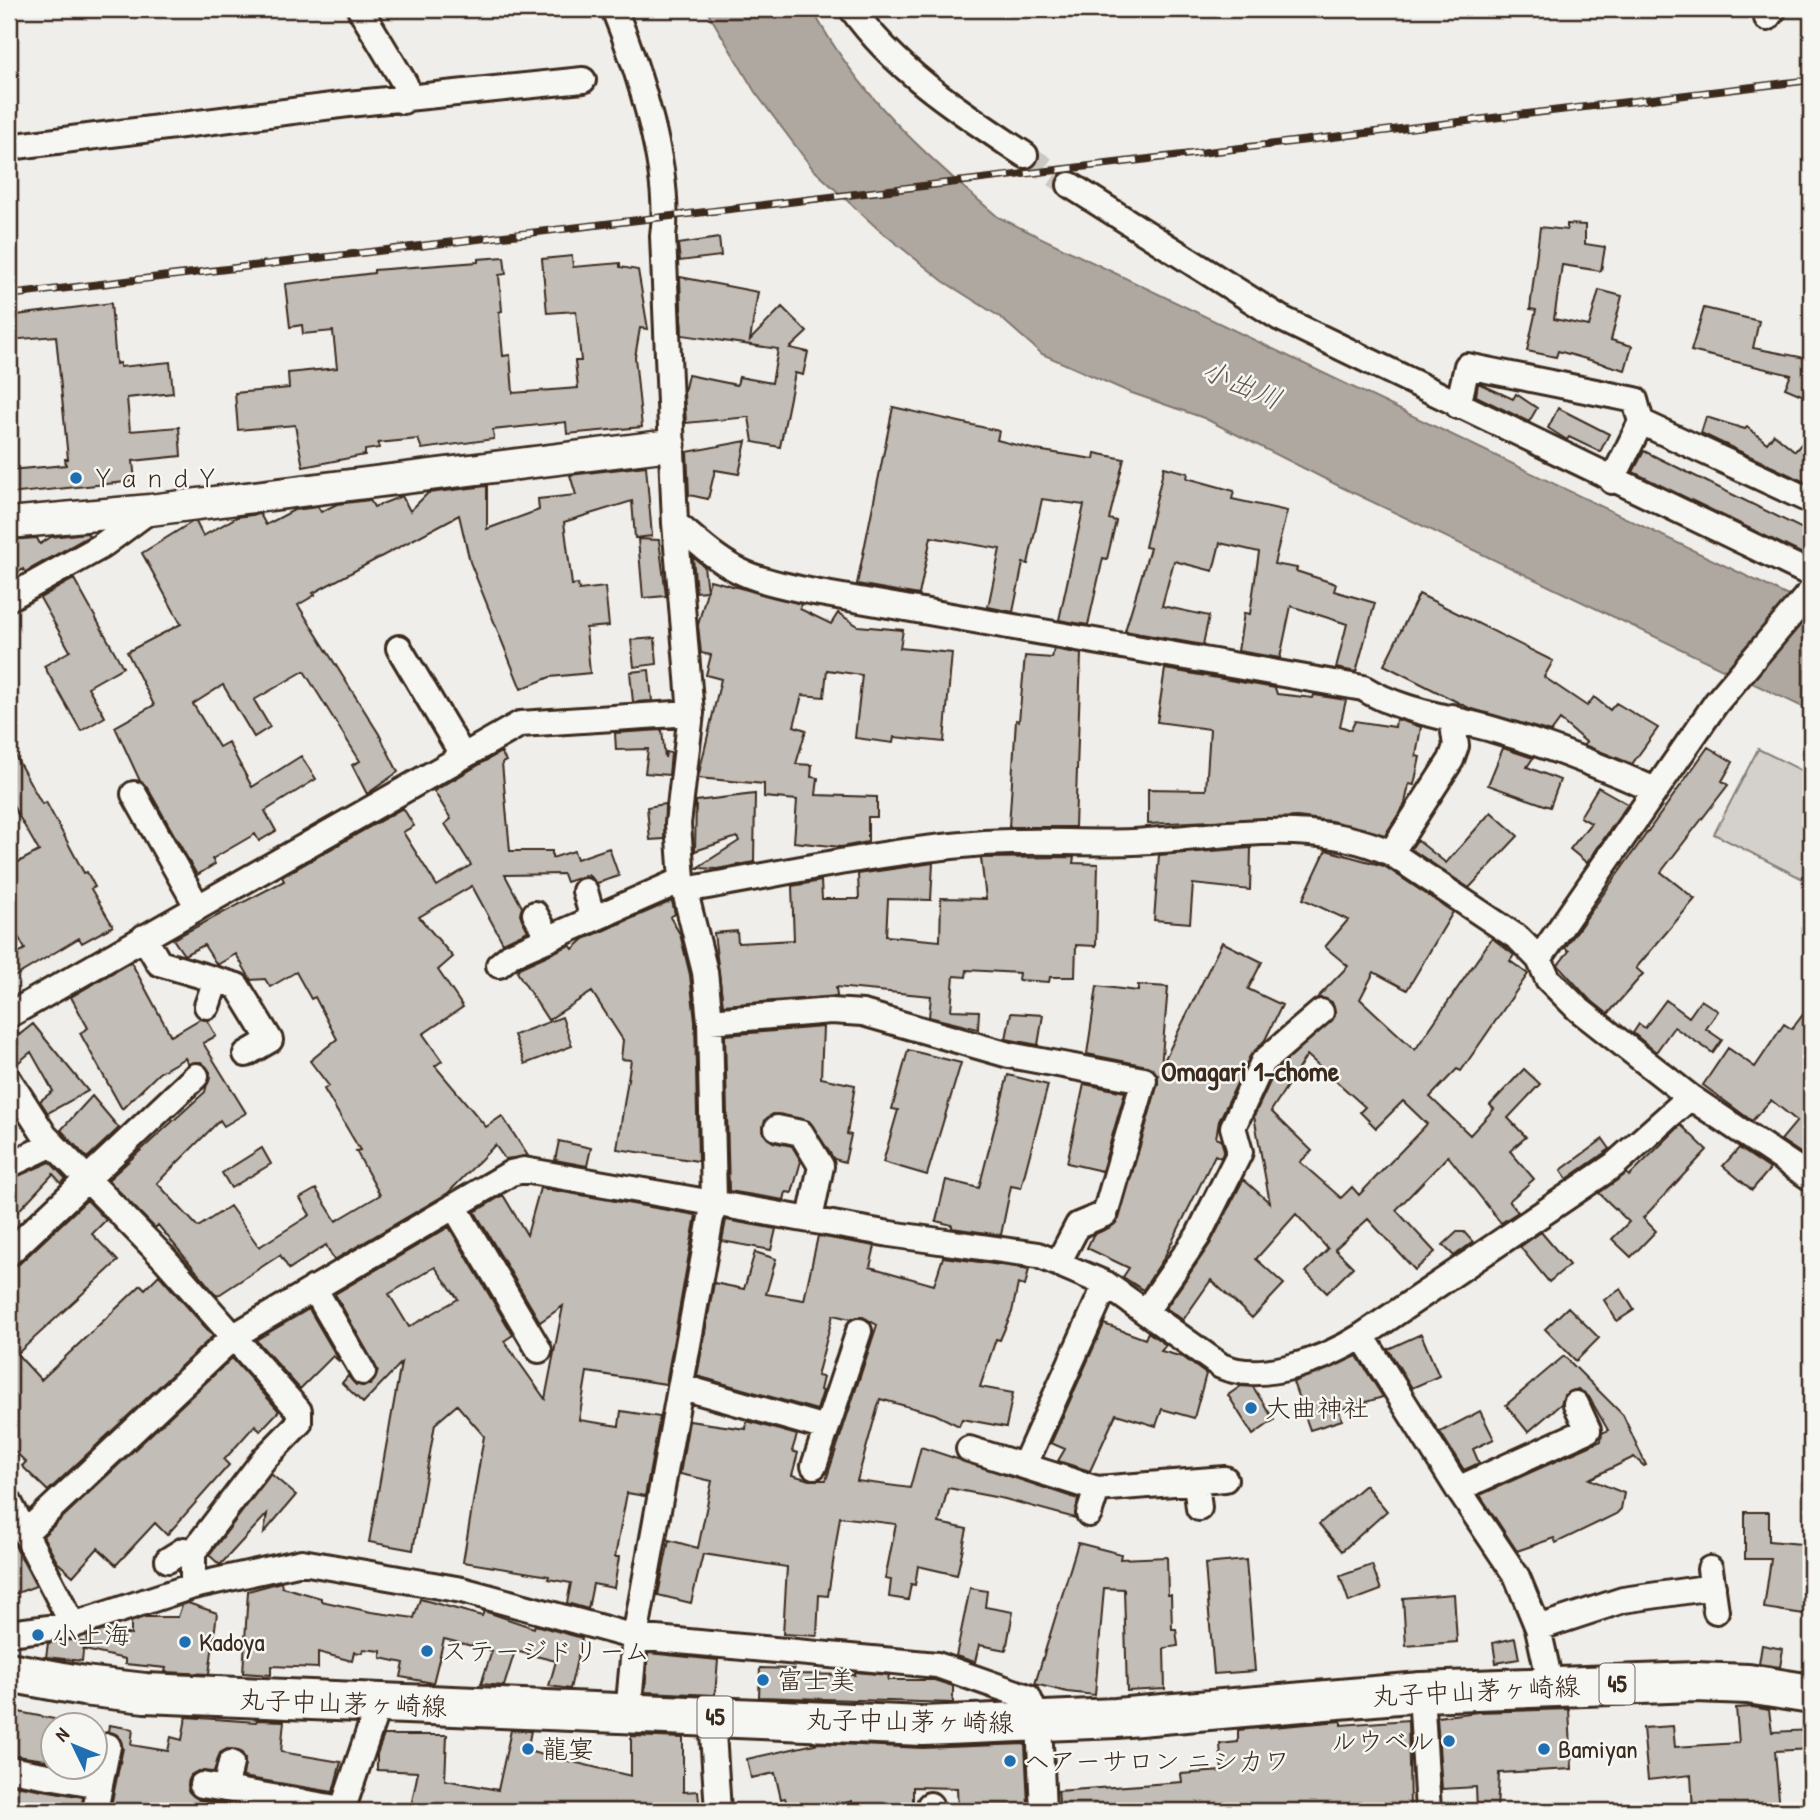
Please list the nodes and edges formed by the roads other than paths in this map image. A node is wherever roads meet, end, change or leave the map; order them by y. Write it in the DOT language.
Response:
graph roads {
  1 [pos="360,9"];
  2 [pos="614,9"];
  3 [pos="852,9"];
  4 [pos="583,80"];
  5 [pos="402,101"];
  6 [pos="9,147"];
  7 [pos="1026,155"];
  8 [pos="1070,185"];
  9 [pos="1458,406"];
  10 [pos="1641,422"];
  11 [pos="670,445"];
  12 [pos="1612,481"];
  13 [pos="1811,501"];
  14 [pos="150,510"];
  15 [pos="9,523"];
  16 [pos="675,523"];
  17 [pos="1811,574"];
  18 [pos="1811,591"];
  19 [pos="9,598"];
  20 [pos="399,648"];
  21 [pos="691,713"];
  22 [pos="1451,717"];
  23 [pos="463,756"];
  24 [pos="1655,790"];
  25 [pos="134,794"];
  26 [pos="1391,853"];
  27 [pos="683,885"];
  28 [pos="585,891"];
  29 [pos="197,906"];
  30 [pos="535,914"];
  31 [pos="593,919"];
  32 [pos="144,937"];
  33 [pos="549,939"];
  34 [pos="1539,959"];
  35 [pos="499,965"];
  36 [pos="216,980"];
  37 [pos="207,1006"];
  38 [pos="1321,1012"];
  39 [pos="9,1015"];
  40 [pos="710,1021"];
  41 [pos="246,1054"];
  42 [pos="196,1076"];
  43 [pos="9,1080"];
  44 [pos="1690,1097"];
  45 [pos="777,1128"];
  46 [pos="52,1144"];
  47 [pos="9,1165"];
  48 [pos="1811,1178"];
  49 [pos="86,1180"];
  50 [pos="714,1201"];
  51 [pos="454,1206"];
  52 [pos="810,1219"];
  53 [pos="9,1252"];
  54 [pos="1059,1261"];
  55 [pos="1106,1284"];
  56 [pos="314,1288"];
  57 [pos="1146,1311"];
  58 [pos="859,1331"];
  59 [pos="234,1336"];
  60 [pos="1362,1336"];
  61 [pos="539,1350"];
  62 [pos="363,1372"];
  63 [pos="682,1387"];
  64 [pos="1576,1405"];
  65 [pos="826,1427"];
  66 [pos="969,1449"];
  67 [pos="814,1466"];
  68 [pos="1024,1466"];
  69 [pos="1225,1479"];
  70 [pos="1196,1482"];
  71 [pos="1097,1489"];
  72 [pos="1458,1489"];
  73 [pos="9,1502"];
  74 [pos="1199,1508"];
  75 [pos="1089,1514"];
  76 [pos="25,1533"];
  77 [pos="193,1552"];
  78 [pos="168,1560"];
  79 [pos="193,1586"];
  80 [pos="1713,1589"];
  81 [pos="73,1625"];
  82 [pos="1538,1628"];
  83 [pos="9,1633"];
  84 [pos="635,1637"];
  85 [pos="9,1672"];
  86 [pos="1551,1687"];
  87 [pos="1422,1692"];
  88 [pos="1811,1694"];
  89 [pos="378,1705"];
  90 [pos="628,1714"];
  91 [pos="712,1717"];
  92 [pos="1039,1722"];
  93 [pos="231,1763"];
  94 [pos="9,1769"];
  95 [pos="101,1782"];
  96 [pos="100,1785"];
  97 [pos="342,1810"];
  98 [pos="95,1811"];
  99 [pos="718,1811"];
  100 [pos="1042,1811"];
  101 [pos="1428,1811"];
  1 -- 5 [label="street"];
  2 -- 11 [label="street"];
  3 -- 7 [label="street"];
  4 -- 5 [label="street"];
  5 -- 6 [label="street"];
  8 -- 9 [label="street"];
  9 -- 10 [label="street"];
  9 -- 12 [label="street"];
  10 -- 12 [label="street"];
  10 -- 13 [label="street"];
  11 -- 14 [label="street"];
  11 -- 16 [label="street"];
  12 -- 17 [label="street"];
  14 -- 15 [label="street"];
  14 -- 19 [label="street"];
  16 -- 21 [label="street"];
  16 -- 22 [label="street"];
  18 -- 24 [label="street"];
  20 -- 23 [label="street"];
  21 -- 23 [label="street"];
  21 -- 27 [label="street"];
  22 -- 24 [label="street"];
  22 -- 26 [label="street"];
  23 -- 29 [label="street"];
  24 -- 34 [label="street"];
  25 -- 29 [label="street"];
  26 -- 27 [label="street"];
  26 -- 34 [label="street"];
  27 -- 31 [label="street"];
  27 -- 40 [label="street"];
  28 -- 31 [label="street"];
  29 -- 32 [label="street"];
  30 -- 33 [label="street"];
  31 -- 33 [label="street"];
  32 -- 36 [label="street"];
  32 -- 39 [label="street"];
  33 -- 35 [label="street"];
  34 -- 44 [label="street"];
  36 -- 37 [label="street"];
  36 -- 41 [label="street"];
  38 -- 57 [label="street"];
  40 -- 50 [label="street"];
  40 -- 54 [label="street"];
  42 -- 49 [label="street"];
  43 -- 46 [label="street"];
  44 -- 48 [label="street"];
  44 -- 60 [label="street"];
  45 -- 52 [label="street"];
  46 -- 47 [label="street"];
  46 -- 49 [label="street"];
  49 -- 53 [label="street"];
  49 -- 59 [label="street"];
  50 -- 51 [label="street"];
  50 -- 52 [label="street"];
  50 -- 63 [label="street"];
  51 -- 56 [label="street"];
  51 -- 61 [label="street"];
  52 -- 54 [label="street"];
  54 -- 55 [label="street"];
  55 -- 57 [label="street"];
  55 -- 68 [label="street"];
  56 -- 59 [label="street"];
  56 -- 62 [label="street"];
  57 -- 60 [label="street"];
  58 -- 65 [label="street"];
  59 -- 76 [label="street"];
  59 -- 77 [label="street"];
  60 -- 72 [label="street"];
  63 -- 65 [label="street"];
  63 -- 84 [label="street"];
  64 -- 72 [label="street"];
  65 -- 67 [label="street"];
  66 -- 68 [label="street"];
  68 -- 71 [label="street"];
  69 -- 70 [label="street"];
  70 -- 71 [label="street"];
  70 -- 74 [label="street"];
  71 -- 75 [label="street"];
  72 -- 82 [label="street"];
  73 -- 76 [label="street"];
  76 -- 81 [label="street"];
  77 -- 78 [label="street"];
  77 -- 79 [label="street"];
  79 -- 81 [label="street"];
  79 -- 84 [label="street"];
  80 -- 82 [label="street"];
  81 -- 83 [label="street"];
  82 -- 86 [label="street"];
  84 -- 90 [label="street"];
  84 -- 92 [label="street"];
  85 -- 89 [label="main road, 丸子中山茅ヶ崎線 / 45"];
  86 -- 87 [label="main road, 丸子中山茅ヶ崎線 / 45"];
  86 -- 88 [label="main road, 丸子中山茅ヶ崎線 / 45"];
  87 -- 92 [label="main road, 丸子中山茅ヶ崎線 / 45"];
  87 -- 101 [label="street"];
  89 -- 90 [label="main road, 丸子中山茅ヶ崎線 / 45"];
  89 -- 97 [label="street"];
  90 -- 91 [label="main road, 丸子中山茅ヶ崎線 / 45"];
  91 -- 92 [label="main road, 丸子中山茅ヶ崎線 / 45"];
  91 -- 99 [label="street"];
  92 -- 100 [label="street"];
  93 -- 97 [label="street"];
  94 -- 96 [label="street"];
  95 -- 96 [label="street"];
  96 -- 98 [label="street"];
}
